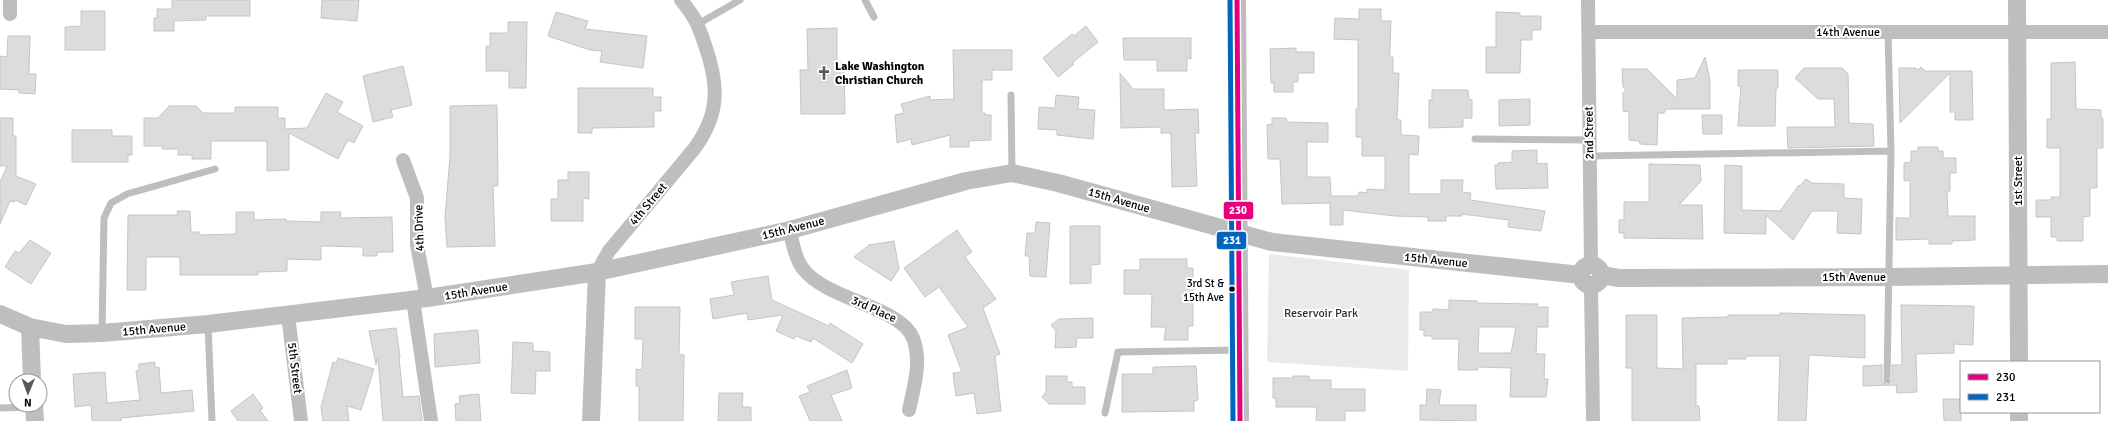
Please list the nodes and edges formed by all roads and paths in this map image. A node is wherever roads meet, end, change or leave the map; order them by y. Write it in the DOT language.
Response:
graph roads {
  1 [pos="10,0"];
  2 [pos="681,0"];
  3 [pos="740,0"];
  4 [pos="865,0"];
  5 [pos="1237,0"];
  6 [pos="1588,0"];
  7 [pos="2017,0"];
  8 [pos="10,14"];
  9 [pos="874,17"];
  10 [pos="698,24"];
  11 [pos="1588,32"];
  12 [pos="1888,32"];
  13 [pos="2108,32"];
  14 [pos="2017,33"];
  15 [pos="1011,95"];
  16 [pos="1475,139"];
  17 [pos="1590,140"];
  18 [pos="1892,151"];
  19 [pos="1590,156"];
  20 [pos="403,160"];
  21 [pos="215,169"];
  22 [pos="1012,173"];
  23 [pos="790,230"];
  24 [pos="1238,234"];
  25 [pos="597,272"];
  26 [pos="2108,274"];
  27 [pos="1591,275"];
  28 [pos="2018,275"];
  29 [pos="1888,277"];
  30 [pos="420,299"];
  31 [pos="0,314"];
  32 [pos="288,315"];
  33 [pos="208,324"];
  34 [pos="30,327"];
  35 [pos="102,334"];
  36 [pos="1239,350"];
  37 [pos="2019,361"];
  38 [pos="32,373"];
  39 [pos="1887,380"];
  40 [pos="909,410"];
  41 [pos="1105,413"];
  42 [pos="212,421"];
  43 [pos="302,421"];
  44 [pos="431,421"];
  45 [pos="591,421"];
  46 [pos="1240,421"];
  47 [pos="1593,421"];
  1 -- 8 [label="street"];
  2 -- 10 [label="street, 4th Street"];
  3 -- 10 [label="lane"];
  4 -- 9 [label="lane"];
  5 -- 24 [label="street"];
  6 -- 11 [label="street, 2nd Street"];
  7 -- 14 [label="street, 1st Street"];
  10 -- 25 [label="street, 4th Street"];
  11 -- 12 [label="street, 14th Avenue"];
  11 -- 17 [label="street, 2nd Street"];
  12 -- 14 [label="street, 14th Avenue"];
  12 -- 18 [label="lane"];
  13 -- 14 [label="street, 14th Avenue"];
  14 -- 28 [label="street, 1st Street"];
  15 -- 22 [label="lane"];
  16 -- 17 [label="lane"];
  17 -- 19 [label="street, 2nd Street"];
  18 -- 19 [label="lane"];
  18 -- 29 [label="lane"];
  19 -- 27 [label="street, 2nd Street"];
  20 -- 30 [label="street, 4th Drive"];
  21 -- 35 [label="lane"];
  22 -- 23 [label="street, 15th Avenue"];
  22 -- 24 [label="street, 15th Avenue"];
  23 -- 25 [label="street, 15th Avenue"];
  23 -- 40 [label="street, 3rd Place"];
  24 -- 27 [label="street, 15th Avenue"];
  24 -- 36 [label="street"];
  25 -- 30 [label="street, 15th Avenue"];
  25 -- 45 [label="street, 4th Street"];
  26 -- 28 [label="street, 15th Avenue"];
  27 -- 29 [label="street, 15th Avenue"];
  27 -- 47 [label="street, 2nd Street"];
  28 -- 29 [label="street, 15th Avenue"];
  28 -- 37 [label="street, 1st Street"];
  29 -- 39 [label="lane"];
  30 -- 32 [label="street, 15th Avenue"];
  30 -- 44 [label="street, 4th Drive"];
  31 -- 34 [label="street, 15th Avenue"];
  32 -- 33 [label="street, 15th Avenue"];
  32 -- 43 [label="street, 5th Street"];
  33 -- 35 [label="street, 15th Avenue"];
  33 -- 42 [label="lane"];
  34 -- 35 [label="street, 15th Avenue"];
  34 -- 38 [label="street"];
  36 -- 41 [label="lane"];
  36 -- 46 [label="street"];
}
